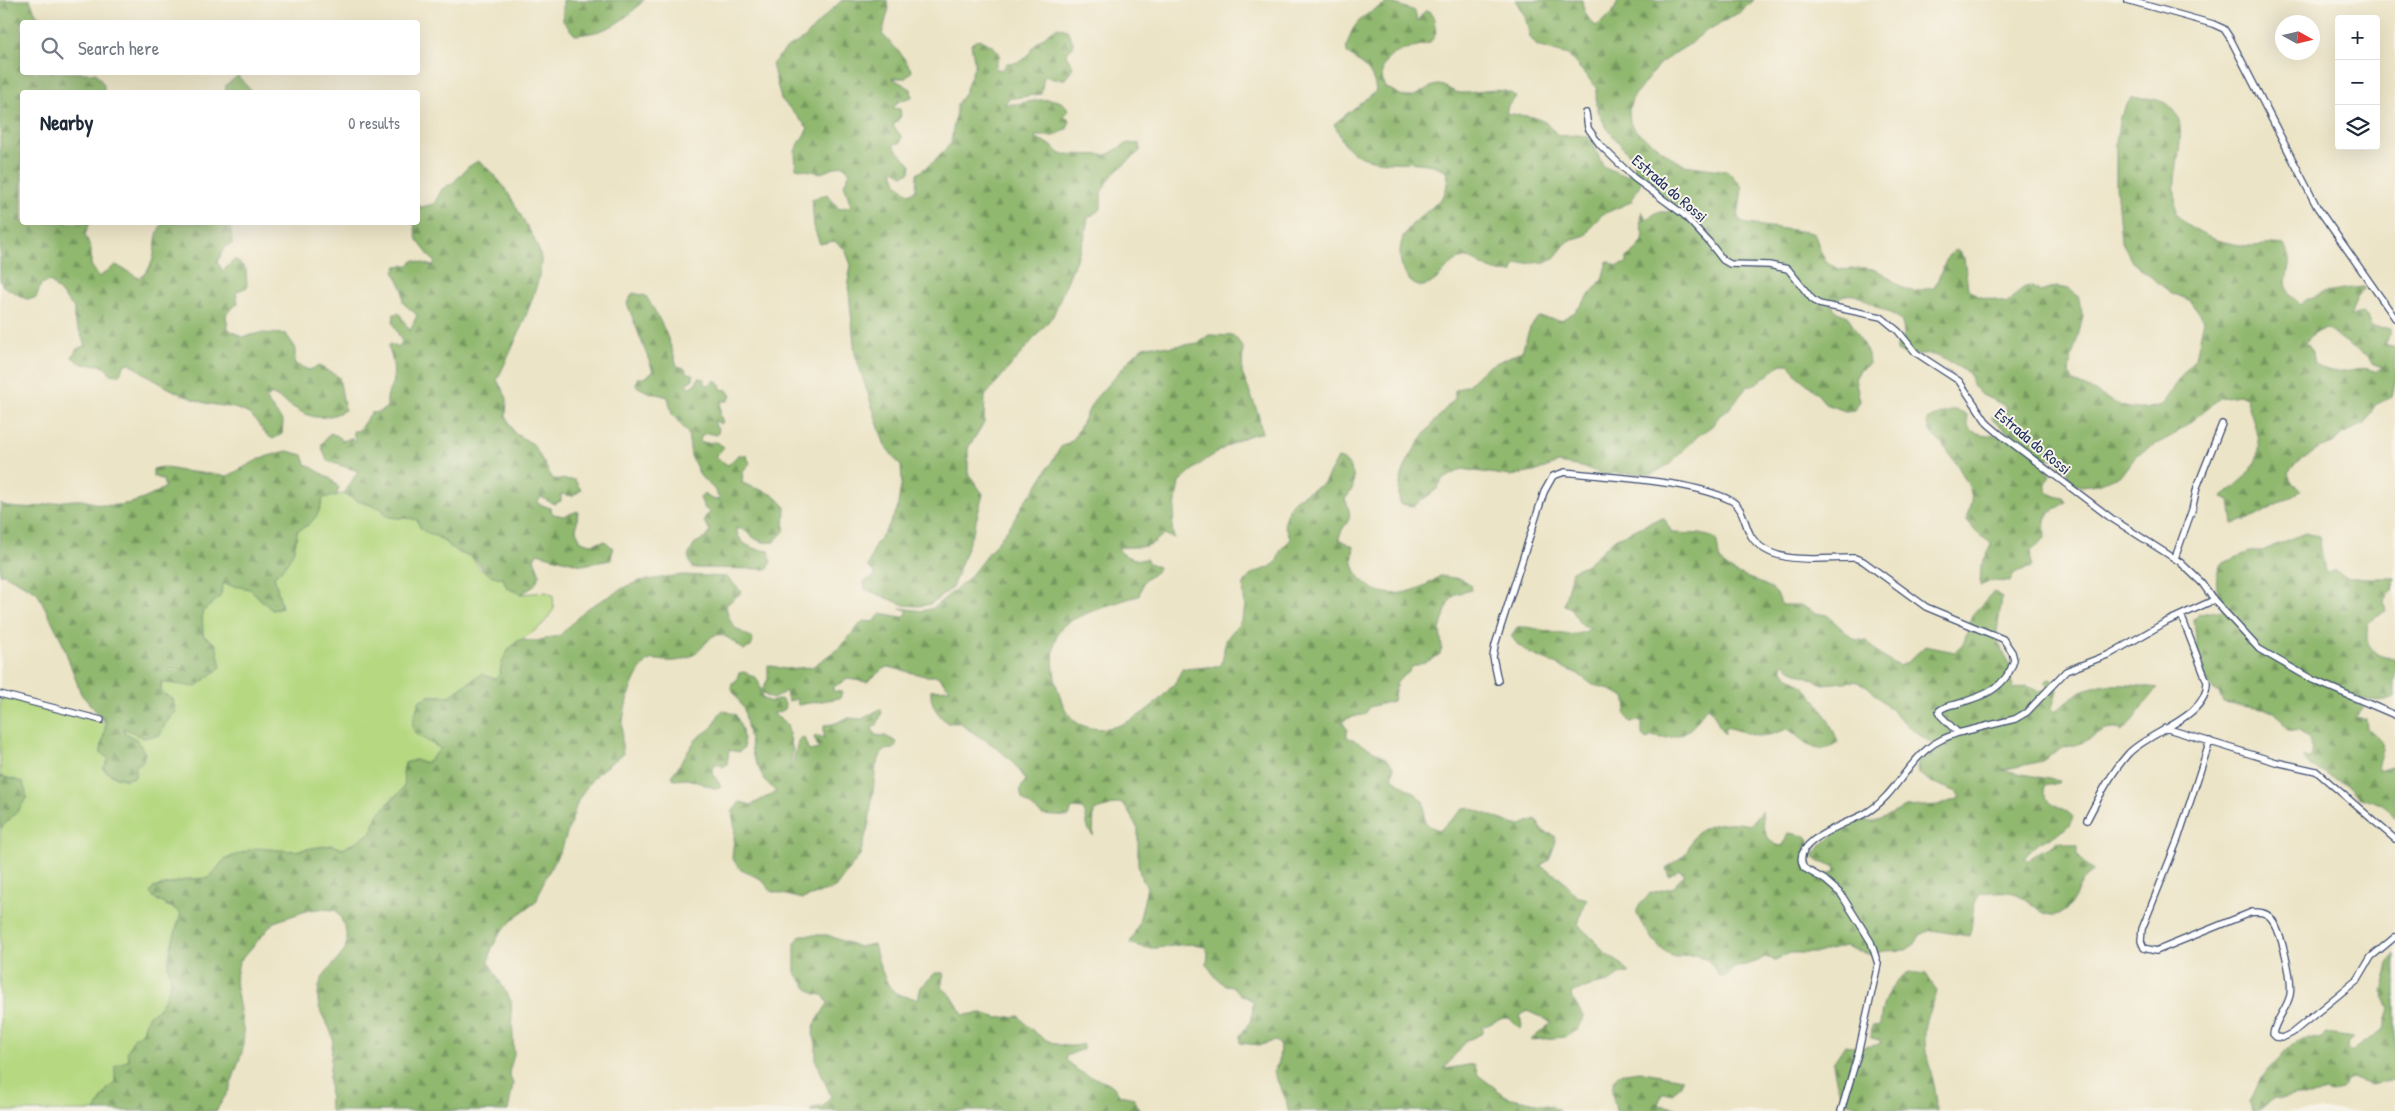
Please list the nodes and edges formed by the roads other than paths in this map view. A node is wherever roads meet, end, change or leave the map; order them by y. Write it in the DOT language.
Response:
graph roads {
  1 [pos="2127,0"];
  2 [pos="1586,113"];
  3 [pos="2395,318"];
  4 [pos="2222,424"];
  5 [pos="2175,558"];
  6 [pos="2214,600"];
  7 [pos="2181,615"];
  8 [pos="1498,681"];
  9 [pos="0,694"];
  10 [pos="2395,715"];
  11 [pos="101,720"];
  12 [pos="2165,728"];
  13 [pos="1958,733"];
  14 [pos="2210,741"];
  15 [pos="2087,820"];
  16 [pos="2395,839"];
  17 [pos="2395,938"];
  18 [pos="1841,1111"];
  1 -- 3 [label="street"];
  2 -- 5 [label="street, Estrada do Rossi"];
  4 -- 5 [label="street"];
  5 -- 6 [label="street, Estrada do Rossi"];
  6 -- 7 [label="street"];
  6 -- 10 [label="street, Estrada do Rossi"];
  7 -- 12 [label="street"];
  7 -- 13 [label="street"];
  8 -- 13 [label="street"];
  9 -- 11 [label="street"];
  12 -- 14 [label="street"];
  12 -- 15 [label="street"];
  13 -- 18 [label="street"];
  14 -- 16 [label="street"];
  14 -- 17 [label="street"];
}
